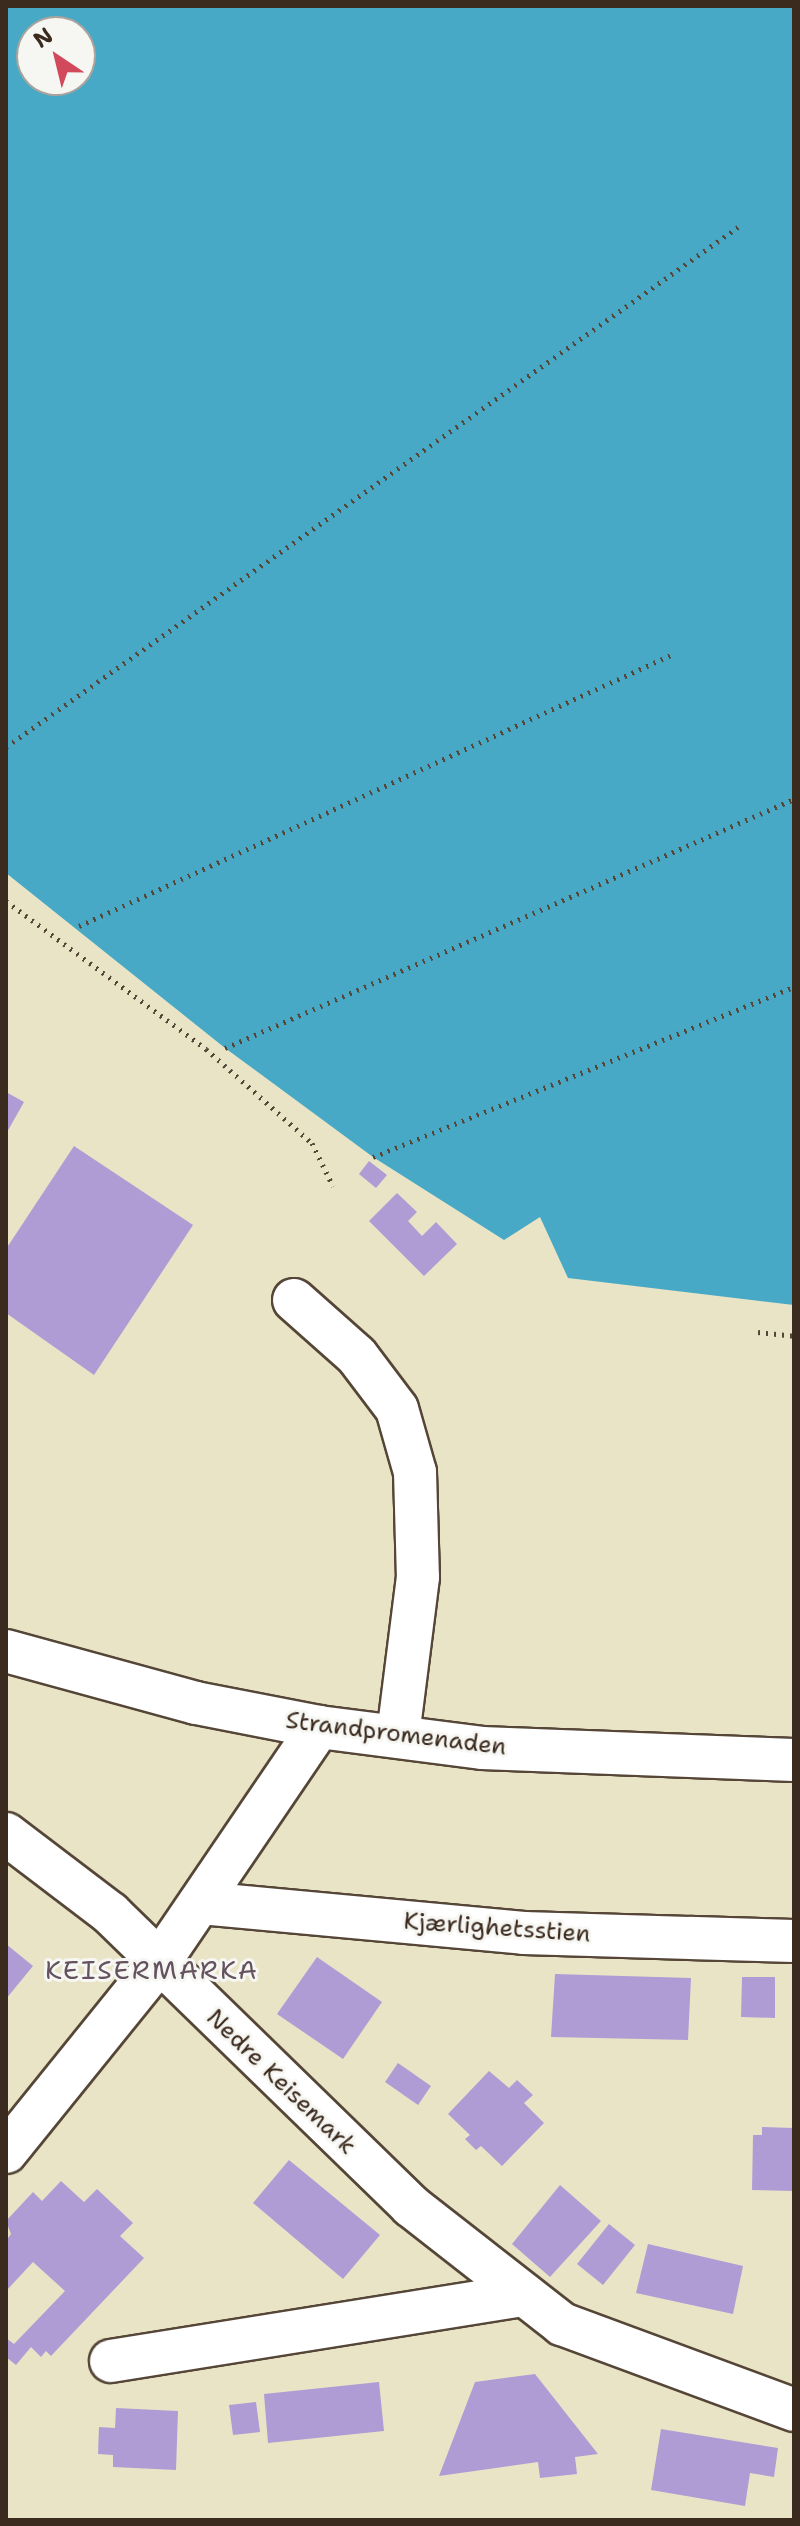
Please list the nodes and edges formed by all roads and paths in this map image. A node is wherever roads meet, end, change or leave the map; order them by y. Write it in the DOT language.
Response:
graph roads {
  1 [pos="738,227"];
  2 [pos="673,654"];
  3 [pos="6,747"];
  4 [pos="794,799"];
  5 [pos="6,901"];
  6 [pos="79,926"];
  7 [pos="794,987"];
  8 [pos="225,1048"];
  9 [pos="373,1157"];
  10 [pos="333,1186"];
  11 [pos="294,1300"];
  12 [pos="758,1332"];
  13 [pos="794,1336"];
  14 [pos="6,1651"];
  15 [pos="319,1727"];
  16 [pos="398,1735"];
  17 [pos="794,1760"];
  18 [pos="6,1834"];
  19 [pos="201,1903"];
  20 [pos="794,1941"];
  21 [pos="160,1961"];
  22 [pos="6,2152"];
  23 [pos="524,2295"];
  24 [pos="111,2361"];
  25 [pos="794,2410"];
  1 -- 3 [label="path"];
  2 -- 6 [label="path"];
  4 -- 8 [label="path"];
  5 -- 10 [label="path"];
  7 -- 9 [label="path"];
  11 -- 16 [label="street"];
  12 -- 13 [label="path"];
  14 -- 15 [label="street, Strandpromenaden"];
  15 -- 16 [label="street, Strandpromenaden"];
  15 -- 19 [label="street"];
  16 -- 17 [label="street, Strandpromenaden"];
  18 -- 21 [label="street, Nedre Keisemark"];
  19 -- 20 [label="street, Kjærlighetsstien"];
  19 -- 21 [label="street"];
  21 -- 22 [label="street"];
  21 -- 23 [label="street, Nedre Keisemark"];
  23 -- 24 [label="street"];
  23 -- 25 [label="street, Nedre Keisemark"];
}
